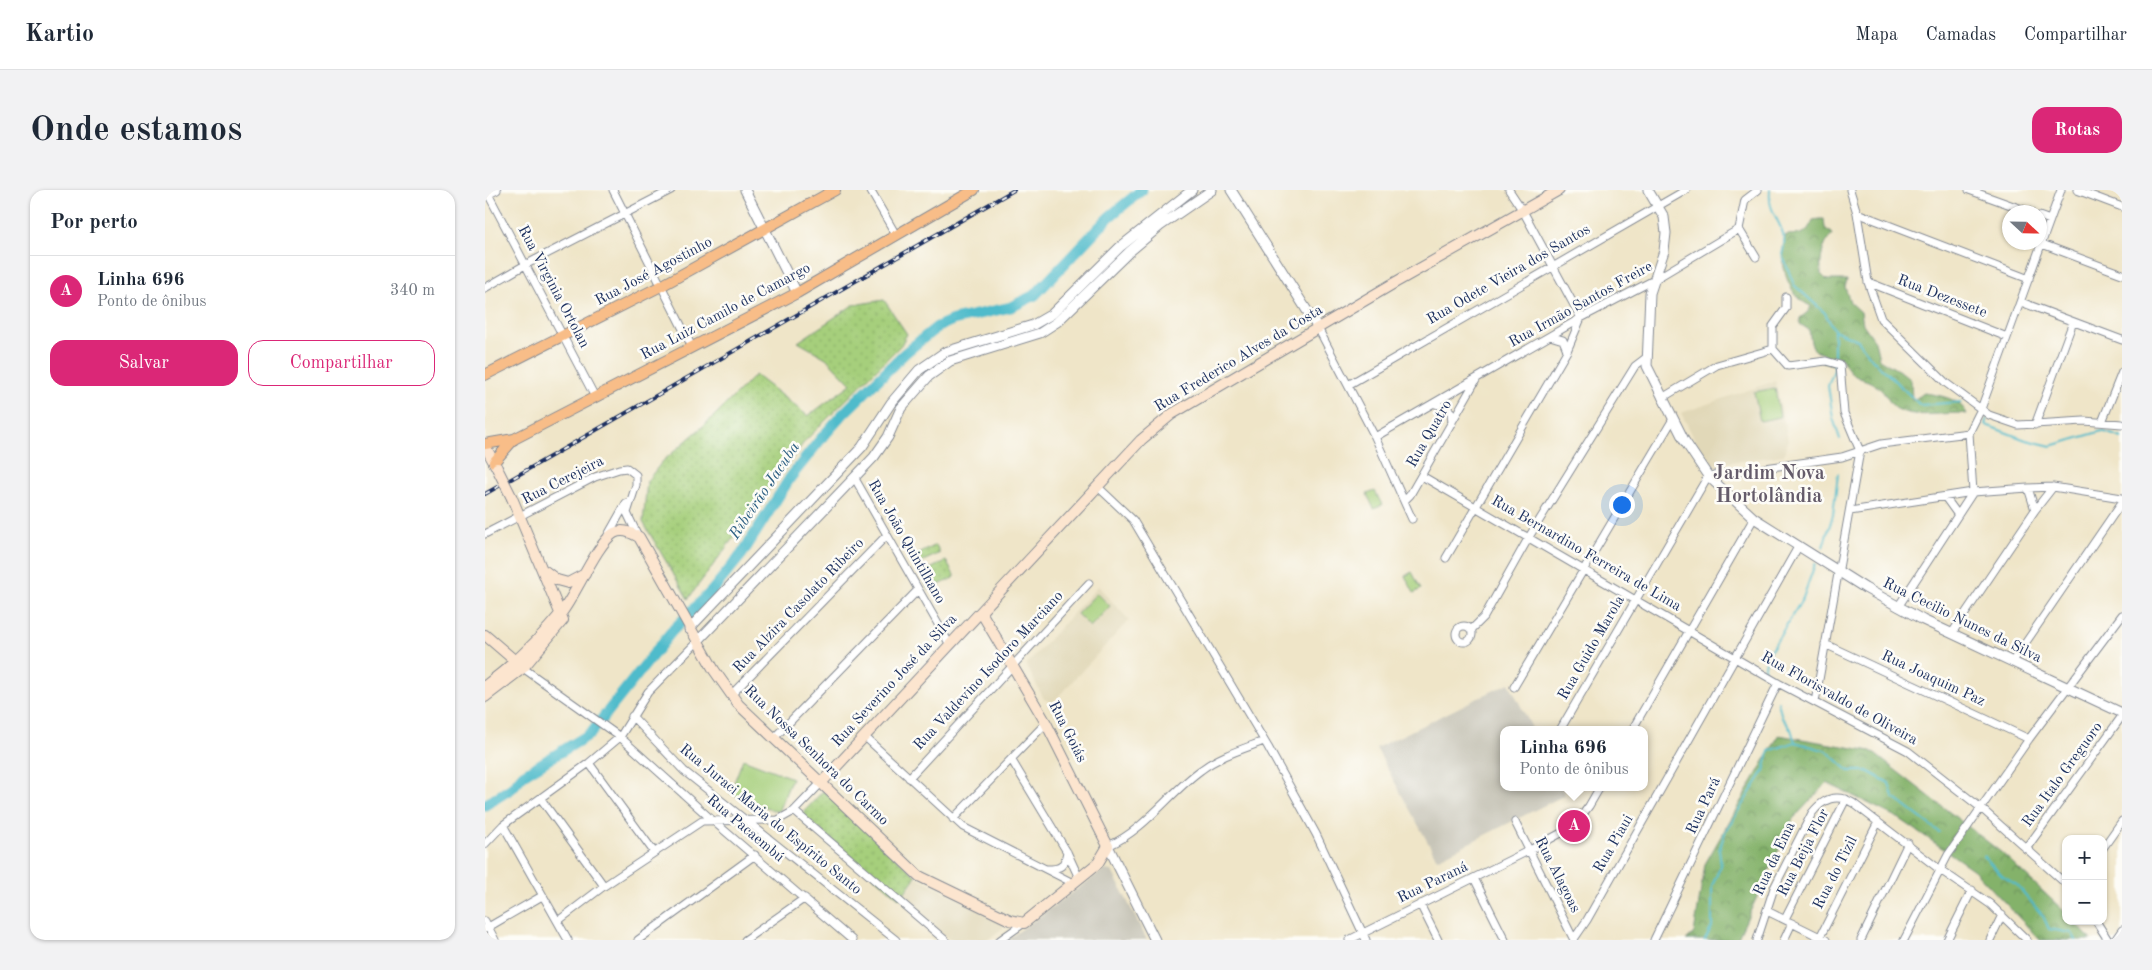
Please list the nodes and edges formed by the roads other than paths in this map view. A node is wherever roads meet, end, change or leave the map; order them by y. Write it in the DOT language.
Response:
graph roads {
  1 [pos="497,190"];
  2 [pos="613,190"];
  3 [pos="671,190"];
  4 [pos="745,190"];
  5 [pos="835,190"];
  6 [pos="870,190"];
  7 [pos="974,190"];
  8 [pos="1192,190"];
  9 [pos="1212,190"];
  10 [pos="1231,190"];
  11 [pos="1509,190"];
  12 [pos="1559,190"];
  13 [pos="1648,190"];
  14 [pos="1685,190"];
  15 [pos="1758,190"];
  16 [pos="1850,190"];
  17 [pos="1969,190"];
  18 [pos="2061,190"];
  19 [pos="2077,190"];
  20 [pos="487,193"];
  21 [pos="2011,205"];
  22 [pos="1657,206"];
  23 [pos="2122,207"];
  24 [pos="1523,211"];
  25 [pos="1857,213"];
  26 [pos="625,214"];
  27 [pos="2047,219"];
  28 [pos="2050,220"];
  29 [pos="2047,228"];
  30 [pos="1739,229"];
  31 [pos="765,230"];
  32 [pos="896,235"];
  33 [pos="2047,246"];
  34 [pos="2039,250"];
  35 [pos="1756,257"];
  36 [pos="525,265"];
  37 [pos="1552,266"];
  38 [pos="2122,274"];
  39 [pos="2029,279"];
  40 [pos="1652,281"];
  41 [pos="1868,282"];
  42 [pos="661,286"];
  43 [pos="485,288"];
  44 [pos="797,293"];
  45 [pos="1786,297"];
  46 [pos="2021,302"];
  47 [pos="1581,318"];
  48 [pos="2073,322"];
  49 [pos="1317,328"];
  50 [pos="562,336"];
  51 [pos="1550,336"];
  52 [pos="2007,337"];
  53 [pos="2122,340"];
  54 [pos="692,347"];
  55 [pos="1773,349"];
  56 [pos="1567,351"];
  57 [pos="1647,357"];
  58 [pos="2122,372"];
  59 [pos="485,375"];
  60 [pos="1476,380"];
  61 [pos="1348,384"];
  62 [pos="595,397"];
  63 [pos="1662,398"];
  64 [pos="1435,404"];
  65 [pos="1981,409"];
  66 [pos="1673,419"];
  67 [pos="2102,422"];
  68 [pos="1452,424"];
  69 [pos="2122,424"];
  70 [pos="2035,425"];
  71 [pos="1969,433"];
  72 [pos="1375,437"];
  73 [pos="514,439"];
  74 [pos="485,445"];
  75 [pos="1861,451"];
  76 [pos="850,459"];
  77 [pos="496,465"];
  78 [pos="861,470"];
  79 [pos="837,474"];
  80 [pos="1422,476"];
  81 [pos="1709,476"];
  82 [pos="854,478"];
  83 [pos="847,485"];
  84 [pos="1097,486"];
  85 [pos="2053,487"];
  86 [pos="2028,488"];
  87 [pos="633,492"];
  88 [pos="1973,492"];
  89 [pos="1945,497"];
  90 [pos="2122,498"];
  91 [pos="1405,500"];
  92 [pos="2122,502"];
  93 [pos="1476,506"];
  94 [pos="2035,510"];
  95 [pos="1850,511"];
  96 [pos="1958,515"];
  97 [pos="521,517"];
  98 [pos="1754,518"];
  99 [pos="1413,519"];
  100 [pos="485,534"];
  101 [pos="886,536"];
  102 [pos="639,537"];
  103 [pos="1529,537"];
  104 [pos="606,539"];
  105 [pos="1798,547"];
  106 [pos="1446,558"];
  107 [pos="1583,569"];
  108 [pos="544,570"];
  109 [pos="1839,571"];
  110 [pos="588,572"];
  111 [pos="1089,583"];
  112 [pos="917,591"];
  113 [pos="1636,600"];
  114 [pos="1898,607"];
  115 [pos="562,612"];
  116 [pos="981,612"];
  117 [pos="2122,615"];
  118 [pos="688,626"];
  119 [pos="1471,630"];
  120 [pos="1689,630"];
  121 [pos="1952,633"];
  122 [pos="485,635"];
  123 [pos="697,642"];
  124 [pos="1825,644"];
  125 [pos="950,645"];
  126 [pos="1735,657"];
  127 [pos="2013,661"];
  128 [pos="519,664"];
  129 [pos="1013,666"];
  130 [pos="1778,683"];
  131 [pos="485,686"];
  132 [pos="1514,687"];
  133 [pos="2069,688"];
  134 [pos="731,695"];
  135 [pos="485,697"];
  136 [pos="1815,702"];
  137 [pos="2122,714"];
  138 [pos="632,716"];
  139 [pos="1046,723"];
  140 [pos="1562,726"];
  141 [pos="1634,726"];
  142 [pos="864,736"];
  143 [pos="620,737"];
  144 [pos="774,738"];
  145 [pos="2029,739"];
  146 [pos="1264,741"];
  147 [pos="1011,759"];
  148 [pos="589,763"];
  149 [pos="811,772"];
  150 [pos="831,772"];
  151 [pos="909,778"];
  152 [pos="822,782"];
  153 [pos="1598,791"];
  154 [pos="541,799"];
  155 [pos="1846,799"];
  156 [pos="1981,808"];
  157 [pos="794,811"];
  158 [pos="711,819"];
  159 [pos="953,819"];
  160 [pos="746,821"];
  161 [pos="2122,821"];
  162 [pos="1515,822"];
  163 [pos="1877,822"];
  164 [pos="503,825"];
  165 [pos="2107,842"];
  166 [pos="1908,843"];
  167 [pos="485,844"];
  168 [pos="1108,846"];
  169 [pos="2026,849"];
  170 [pos="1529,851"];
  171 [pos="654,852"];
  172 [pos="1067,852"];
  173 [pos="755,855"];
  174 [pos="1098,863"];
  175 [pos="1047,869"];
  176 [pos="1120,869"];
  177 [pos="1939,869"];
  178 [pos="1474,878"];
  179 [pos="2062,880"];
  180 [pos="1076,881"];
  181 [pos="604,886"];
  182 [pos="1972,890"];
  183 [pos="542,896"];
  184 [pos="805,898"];
  185 [pos="1420,904"];
  186 [pos="1767,911"];
  187 [pos="2002,915"];
  188 [pos="557,921"];
  189 [pos="1789,921"];
  190 [pos="1025,923"];
  191 [pos="2099,925"];
  192 [pos="486,926"];
  193 [pos="2122,930"];
  194 [pos="1365,936"];
  195 [pos="1823,938"];
  196 [pos="1574,939"];
  197 [pos="495,940"];
  198 [pos="568,940"];
  199 [pos="638,940"];
  200 [pos="745,940"];
  201 [pos="851,940"];
  202 [pos="896,940"];
  203 [pos="945,940"];
  204 [pos="1000,940"];
  205 [pos="1155,940"];
  206 [pos="1349,940"];
  207 [pos="1438,940"];
  208 [pos="1505,940"];
  209 [pos="1654,940"];
  210 [pos="1757,940"];
  211 [pos="1784,940"];
  212 [pos="1861,940"];
  213 [pos="1904,940"];
  214 [pos="1947,940"];
  215 [pos="1990,940"];
  216 [pos="2027,940"];
  217 [pos="2108,940"];
  218 [pos="2115,940"];
  1 -- 20 [label="street"];
  2 -- 26 [label="street"];
  3 -- 26 [label="street"];
  4 -- 31 [label="street"];
  5 -- 31 [label="main road, Rua José Agostinho"];
  6 -- 32 [label="street"];
  7 -- 32 [label="main road, Rua Luiz Camilo de Camargo"];
  8 -- 76 [label="street"];
  9 -- 78 [label="street"];
  10 -- 49 [label="street"];
  11 -- 24 [label="street"];
  12 -- 24 [label="main road, Rua Frederico Alves da Costa"];
  13 -- 22 [label="street, Rua Cecilio Nunes da Silva"];
  14 -- 22 [label="street, Rua Odete Vieira dos Santos"];
  15 -- 30 [label="street"];
  16 -- 25 [label="street"];
  17 -- 21 [label="street"];
  18 -- 28 [label="street"];
  19 -- 23 [label="street"];
  20 -- 36 [label="street, Rua Virginia Ortolan"];
  22 -- 37 [label="street, Rua Odete Vieira dos Santos"];
  22 -- 40 [label="street, Rua Cecilio Nunes da Silva"];
  24 -- 37 [label="street"];
  24 -- 49 [label="main road, Rua Frederico Alves da Costa"];
  25 -- 39 [label="street"];
  25 -- 41 [label="street"];
  26 -- 36 [label="street"];
  26 -- 42 [label="street"];
  27 -- 28 [label="street"];
  28 -- 29 [label="street"];
  30 -- 35 [label="street"];
  30 -- 40 [label="street, Rua Irmão Santos Freire"];
  31 -- 42 [label="main road, Rua José Agostinho"];
  31 -- 44 [label="street"];
  32 -- 44 [label="main road, Rua Luiz Camilo de Camargo"];
  33 -- 38 [label="street"];
  34 -- 39 [label="street"];
  36 -- 43 [label="street"];
  36 -- 50 [label="street, Rua Virginia Ortolan"];
  37 -- 47 [label="street"];
  37 -- 61 [label="street, Rua Odete Vieira dos Santos"];
  39 -- 46 [label="street"];
  40 -- 47 [label="street, Rua Irmão Santos Freire"];
  40 -- 57 [label="street, Rua Cecilio Nunes da Silva"];
  41 -- 52 [label="street, Rua Dezessete"];
  41 -- 65 [label="street"];
  42 -- 50 [label="main road, Rua José Agostinho"];
  42 -- 54 [label="street"];
  44 -- 54 [label="main road, Rua Luiz Camilo de Camargo"];
  45 -- 55 [label="street"];
  46 -- 48 [label="street"];
  46 -- 52 [label="street"];
  47 -- 51 [label="street, Rua Irmão Santos Freire"];
  47 -- 56 [label="street"];
  48 -- 53 [label="street"];
  48 -- 70 [label="street"];
  49 -- 61 [label="street"];
  49 -- 84 [label="main road, Rua Frederico Alves da Costa"];
  50 -- 59 [label="main road, Rua José Agostinho"];
  50 -- 62 [label="street, Rua Virginia Ortolan"];
  51 -- 56 [label="street"];
  51 -- 60 [label="street, Rua Irmão Santos Freire"];
  52 -- 65 [label="street"];
  54 -- 62 [label="main road, Rua Luiz Camilo de Camargo"];
  55 -- 63 [label="street"];
  55 -- 75 [label="street"];
  56 -- 93 [label="street"];
  57 -- 63 [label="street, Rua Cecilio Nunes da Silva"];
  57 -- 103 [label="street"];
  58 -- 67 [label="street"];
  60 -- 64 [label="street, Rua Irmão Santos Freire"];
  60 -- 68 [label="street, Rua Quatro"];
  61 -- 72 [label="street"];
  62 -- 73 [label="main road, Rua Luiz Camilo de Camargo"];
  63 -- 66 [label="street, Rua Cecilio Nunes da Silva"];
  64 -- 68 [label="street"];
  64 -- 72 [label="street, Rua Irmão Santos Freire"];
  65 -- 70 [label="street"];
  65 -- 71 [label="street"];
  66 -- 81 [label="street, Rua Cecilio Nunes da Silva"];
  66 -- 107 [label="street"];
  67 -- 69 [label="street"];
  67 -- 70 [label="street"];
  68 -- 80 [label="street, Rua Quatro"];
  71 -- 75 [label="street"];
  71 -- 88 [label="street"];
  72 -- 91 [label="street"];
  73 -- 74 [label="main road, Rua Luiz Camilo de Camargo"];
  73 -- 77 [label="main road"];
  74 -- 77 [label="main road"];
  75 -- 81 [label="street"];
  75 -- 95 [label="street"];
  76 -- 78 [label="street"];
  76 -- 79 [label="street"];
  77 -- 97 [label="main road, bridge"];
  78 -- 82 [label="street"];
  79 -- 83 [label="street"];
  79 -- 118 [label="street"];
  80 -- 91 [label="street, Rua Quatro"];
  80 -- 93 [label="street, Rua Bernardino Ferreira de Lima"];
  81 -- 98 [label="street, Rua Cecilio Nunes da Silva"];
  81 -- 113 [label="street, Rua Guido Marola"];
  82 -- 83 [label="street"];
  82 -- 101 [label="street, Rua João Quintilhano"];
  83 -- 123 [label="street"];
  84 -- 116 [label="main road, Rua Frederico Alves da Costa"];
  84 -- 146 [label="street"];
  85 -- 86 [label="street"];
  85 -- 90 [label="street"];
  85 -- 94 [label="street"];
  86 -- 88 [label="street"];
  86 -- 94 [label="street"];
  87 -- 97 [label="street, Rua Cerejeira"];
  87 -- 102 [label="street, Rua Cerejeira"];
  87 -- 104 [label="street"];
  88 -- 89 [label="street"];
  88 -- 96 [label="street"];
  89 -- 95 [label="street"];
  89 -- 96 [label="street"];
  91 -- 99 [label="street"];
  92 -- 127 [label="street"];
  93 -- 103 [label="street, Rua Bernardino Ferreira de Lima"];
  93 -- 106 [label="street"];
  94 -- 121 [label="street"];
  95 -- 109 [label="street"];
  96 -- 114 [label="street"];
  97 -- 100 [label="street, Rua Cerejeira"];
  97 -- 108 [label="main road"];
  98 -- 105 [label="street, Rua Cecilio Nunes da Silva"];
  98 -- 120 [label="street"];
  101 -- 112 [label="street, Rua João Quintilhano"];
  101 -- 134 [label="street, Rua Alzira Casolato Ribeiro"];
  102 -- 104 [label="main road"];
  102 -- 118 [label="main road, Rua Nossa Senhora do Carmo"];
  103 -- 107 [label="street, Rua Bernardino Ferreira de Lima"];
  103 -- 119 [label="street"];
  104 -- 110 [label="main road"];
  105 -- 109 [label="street, Rua Cecilio Nunes da Silva"];
  105 -- 126 [label="street, Rua Piaui"];
  107 -- 113 [label="street, Rua Bernardino Ferreira de Lima"];
  107 -- 132 [label="street"];
  108 -- 110 [label="main road"];
  108 -- 115 [label="main road"];
  109 -- 114 [label="street, Rua Cecilio Nunes da Silva"];
  109 -- 124 [label="street"];
  110 -- 115 [label="main road"];
  111 -- 129 [label="street, Rua Valdevino Isodoro Marciano"];
  112 -- 125 [label="street, Rua João Quintilhano"];
  112 -- 144 [label="street"];
  113 -- 120 [label="street, Rua Bernardino Ferreira de Lima"];
  113 -- 140 [label="street, Rua Guido Marola"];
  114 -- 121 [label="street, Rua Cecilio Nunes da Silva"];
  115 -- 128 [label="main road"];
  116 -- 125 [label="main road, Rua Severino José da Silva"];
  116 -- 129 [label="main road, Rua Goiás"];
  117 -- 133 [label="street"];
  118 -- 123 [label="main road, Rua Nossa Senhora do Carmo"];
  120 -- 126 [label="street, Rua Bernardino Ferreira de Lima"];
  120 -- 141 [label="street"];
  121 -- 127 [label="street, Rua Cecilio Nunes da Silva"];
  122 -- 128 [label="main road"];
  123 -- 134 [label="main road, Rua Nossa Senhora do Carmo"];
  123 -- 138 [label="street"];
  124 -- 136 [label="street"];
  124 -- 145 [label="street, Rua Joaquim Paz"];
  125 -- 142 [label="main road, Rua Severino José da Silva"];
  126 -- 130 [label="street, Rua Florisvaldo de Oliveira"];
  126 -- 196 [label="street, Rua Piaui"];
  127 -- 133 [label="street, Rua Cecilio Nunes da Silva"];
  128 -- 131 [label="main road"];
  128 -- 135 [label="main road"];
  128 -- 143 [label="street, Rua Pacaembú"];
  129 -- 139 [label="main road, Rua Goiás"];
  129 -- 151 [label="street, Rua Valdevino Isodoro Marciano"];
  130 -- 136 [label="street, Rua Florisvaldo de Oliveira"];
  130 -- 209 [label="street, Rua Pará"];
  133 -- 137 [label="street, Rua Cecilio Nunes da Silva"];
  133 -- 145 [label="street"];
  134 -- 144 [label="main road, Rua Nossa Senhora do Carmo"];
  136 -- 156 [label="street, Rua Florisvaldo de Oliveira"];
  137 -- 169 [label="street, Rua Italo Greguoro"];
  138 -- 143 [label="street"];
  138 -- 160 [label="street, Rua Juraci Maria do Espírito Santo"];
  139 -- 147 [label="street"];
  139 -- 168 [label="main road, Rua Goiás"];
  142 -- 150 [label="main road, Rua Severino José da Silva"];
  142 -- 151 [label="street"];
  143 -- 148 [label="street"];
  143 -- 158 [label="street, Rua Pacaembú"];
  144 -- 149 [label="main road, Rua Nossa Senhora do Carmo"];
  145 -- 156 [label="street"];
  146 -- 168 [label="street"];
  146 -- 194 [label="street"];
  147 -- 159 [label="street"];
  147 -- 172 [label="street"];
  148 -- 154 [label="street"];
  148 -- 171 [label="street"];
  149 -- 150 [label="main road"];
  149 -- 152 [label="main road, Rua Nossa Senhora do Carmo"];
  150 -- 152 [label="main road, Rua Severino José da Silva"];
  151 -- 159 [label="street"];
  152 -- 157 [label="street, Rua Severino José da Silva"];
  152 -- 190 [label="main road, Rua Nossa Senhora do Carmo"];
  153 -- 170 [label="street, Rua Paraná"];
  154 -- 164 [label="street"];
  154 -- 181 [label="street"];
  155 -- 163 [label="street"];
  155 -- 186 [label="street, Rua da Ema"];
  155 -- 189 [label="street, Rua Beija Flor"];
  156 -- 169 [label="street, Rua Florisvaldo de Oliveira"];
  156 -- 177 [label="street"];
  157 -- 160 [label="street, Rua Severino José da Silva"];
  157 -- 203 [label="street"];
  158 -- 160 [label="street, Rua Severino José da Silva"];
  158 -- 171 [label="street"];
  158 -- 173 [label="street, Rua Pacaembú"];
  159 -- 175 [label="street"];
  160 -- 202 [label="street, Rua Juraci Maria do Espírito Santo"];
  161 -- 165 [label="street"];
  162 -- 170 [label="street, Rua Alagoas"];
  163 -- 166 [label="street"];
  163 -- 195 [label="street, Rua do Tizil"];
  164 -- 167 [label="street"];
  164 -- 183 [label="street"];
  166 -- 177 [label="street"];
  166 -- 212 [label="street"];
  168 -- 174 [label="main road"];
  168 -- 176 [label="street, Rua Goiás"];
  169 -- 179 [label="street, Rua Florisvaldo de Oliveira"];
  170 -- 178 [label="street, Rua Paraná"];
  170 -- 196 [label="street, Rua Alagoas"];
  171 -- 181 [label="street"];
  172 -- 175 [label="street"];
  172 -- 180 [label="street"];
  173 -- 184 [label="street, Rua Pacaembú"];
  173 -- 199 [label="street"];
  174 -- 176 [label="street"];
  174 -- 180 [label="main road"];
  175 -- 180 [label="street"];
  176 -- 205 [label="street, Rua Goiás"];
  177 -- 182 [label="street"];
  177 -- 213 [label="street"];
  178 -- 185 [label="street, Rua Paraná"];
  178 -- 208 [label="street"];
  180 -- 190 [label="main road"];
  181 -- 188 [label="street"];
  182 -- 187 [label="street"];
  182 -- 214 [label="street"];
  183 -- 188 [label="street"];
  183 -- 192 [label="street"];
  184 -- 200 [label="street"];
  184 -- 201 [label="street, Rua Pacaembú"];
  185 -- 194 [label="street, Rua Paraná"];
  185 -- 207 [label="street"];
  186 -- 189 [label="street"];
  186 -- 210 [label="street, Rua da Ema"];
  187 -- 215 [label="street"];
  187 -- 216 [label="street"];
  188 -- 198 [label="street"];
  189 -- 195 [label="street"];
  189 -- 211 [label="street, Rua Beija Flor"];
  190 -- 204 [label="street"];
  191 -- 217 [label="street"];
  192 -- 197 [label="street"];
  193 -- 218 [label="street"];
  194 -- 206 [label="street, Rua Paraná"];
}
